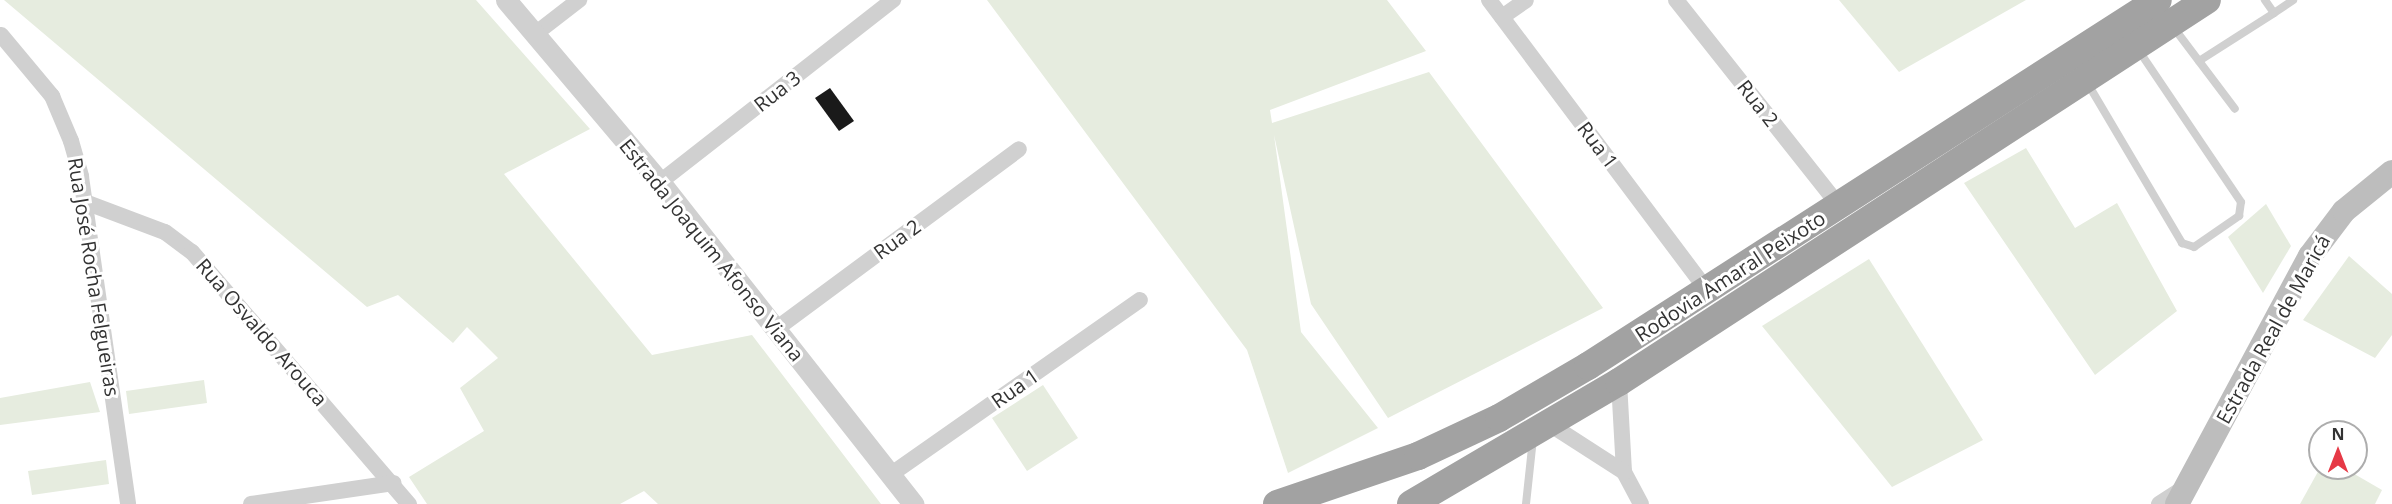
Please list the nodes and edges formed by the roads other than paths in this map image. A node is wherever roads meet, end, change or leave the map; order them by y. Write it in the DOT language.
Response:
graph roads {
  1 [pos="506,0"];
  2 [pos="579,0"];
  3 [pos="893,0"];
  4 [pos="1489,0"];
  5 [pos="1527,0"];
  6 [pos="1676,0"];
  7 [pos="2207,0"];
  8 [pos="2265,0"];
  9 [pos="2293,0"];
  10 [pos="2164,11"];
  11 [pos="2274,13"];
  12 [pos="1502,17"];
  13 [pos="535,34"];
  14 [pos="1,36"];
  15 [pos="2135,46"];
  16 [pos="2199,61"];
  17 [pos="2084,79"];
  18 [pos="2235,109"];
  19 [pos="1019,149"];
  20 [pos="2392,171"];
  21 [pos="660,182"];
  22 [pos="85,202"];
  23 [pos="1839,206"];
  24 [pos="1707,290"];
  25 [pos="1140,300"];
  26 [pos="776,329"];
  27 [pos="1619,382"];
  28 [pos="1542,430"];
  29 [pos="1624,472"];
  30 [pos="890,475"];
  31 [pos="393,483"];
  32 [pos="2181,495"];
  33 [pos="128,504"];
  34 [pos="251,504"];
  35 [pos="409,504"];
  36 [pos="913,504"];
  37 [pos="1277,504"];
  38 [pos="1411,504"];
  39 [pos="1526,504"];
  40 [pos="1641,504"];
  41 [pos="2159,504"];
  1 -- 13 [label="street, Estrada Joaquim Afonso Viana"];
  2 -- 13 [label="street"];
  3 -- 21 [label="street, Rua 3"];
  4 -- 12 [label="street, Rua 1"];
  5 -- 12 [label="street"];
  6 -- 23 [label="street, Rua 2"];
  7 -- 10 [label="highway, Rodovia Amaral Peixoto"];
  8 -- 11 [label="lane"];
  9 -- 11 [label="lane"];
  10 -- 15 [label="highway, Rodovia Amaral Peixoto"];
  10 -- 16 [label="lane"];
  10 -- 23 [label="highway, Rodovia Amaral Peixoto"];
  11 -- 16 [label="lane"];
  12 -- 24 [label="street, Rua 1"];
  13 -- 21 [label="street, Estrada Joaquim Afonso Viana"];
  14 -- 22 [label="street, Rua José Rocha Felgueiras"];
  15 -- 17 [label="highway, Rodovia Amaral Peixoto"];
  15 -- 17 [label="lane"];
  16 -- 18 [label="lane"];
  17 -- 27 [label="highway, Rodovia Amaral Peixoto"];
  19 -- 26 [label="street, Rua 2"];
  20 -- 32 [label="main road, Estrada Real de Maricá"];
  21 -- 26 [label="street, Estrada Joaquim Afonso Viana"];
  22 -- 31 [label="street, Rua Osvaldo Arouca"];
  22 -- 33 [label="street, Rua José Rocha Felgueiras"];
  23 -- 24 [label="highway, Rodovia Amaral Peixoto"];
  24 -- 37 [label="highway, Rodovia Amaral Peixoto"];
  25 -- 30 [label="street, Rua 1"];
  26 -- 30 [label="street, Estrada Joaquim Afonso Viana"];
  27 -- 28 [label="highway, Rodovia Amaral Peixoto"];
  27 -- 29 [label="street"];
  28 -- 29 [label="street"];
  28 -- 38 [label="highway, Rodovia Amaral Peixoto"];
  28 -- 39 [label="lane"];
  29 -- 40 [label="street"];
  30 -- 36 [label="street, Estrada Joaquim Afonso Viana"];
  31 -- 34 [label="street"];
  31 -- 35 [label="street, Rua Osvaldo Arouca"];
  32 -- 41 [label="street"];
}
